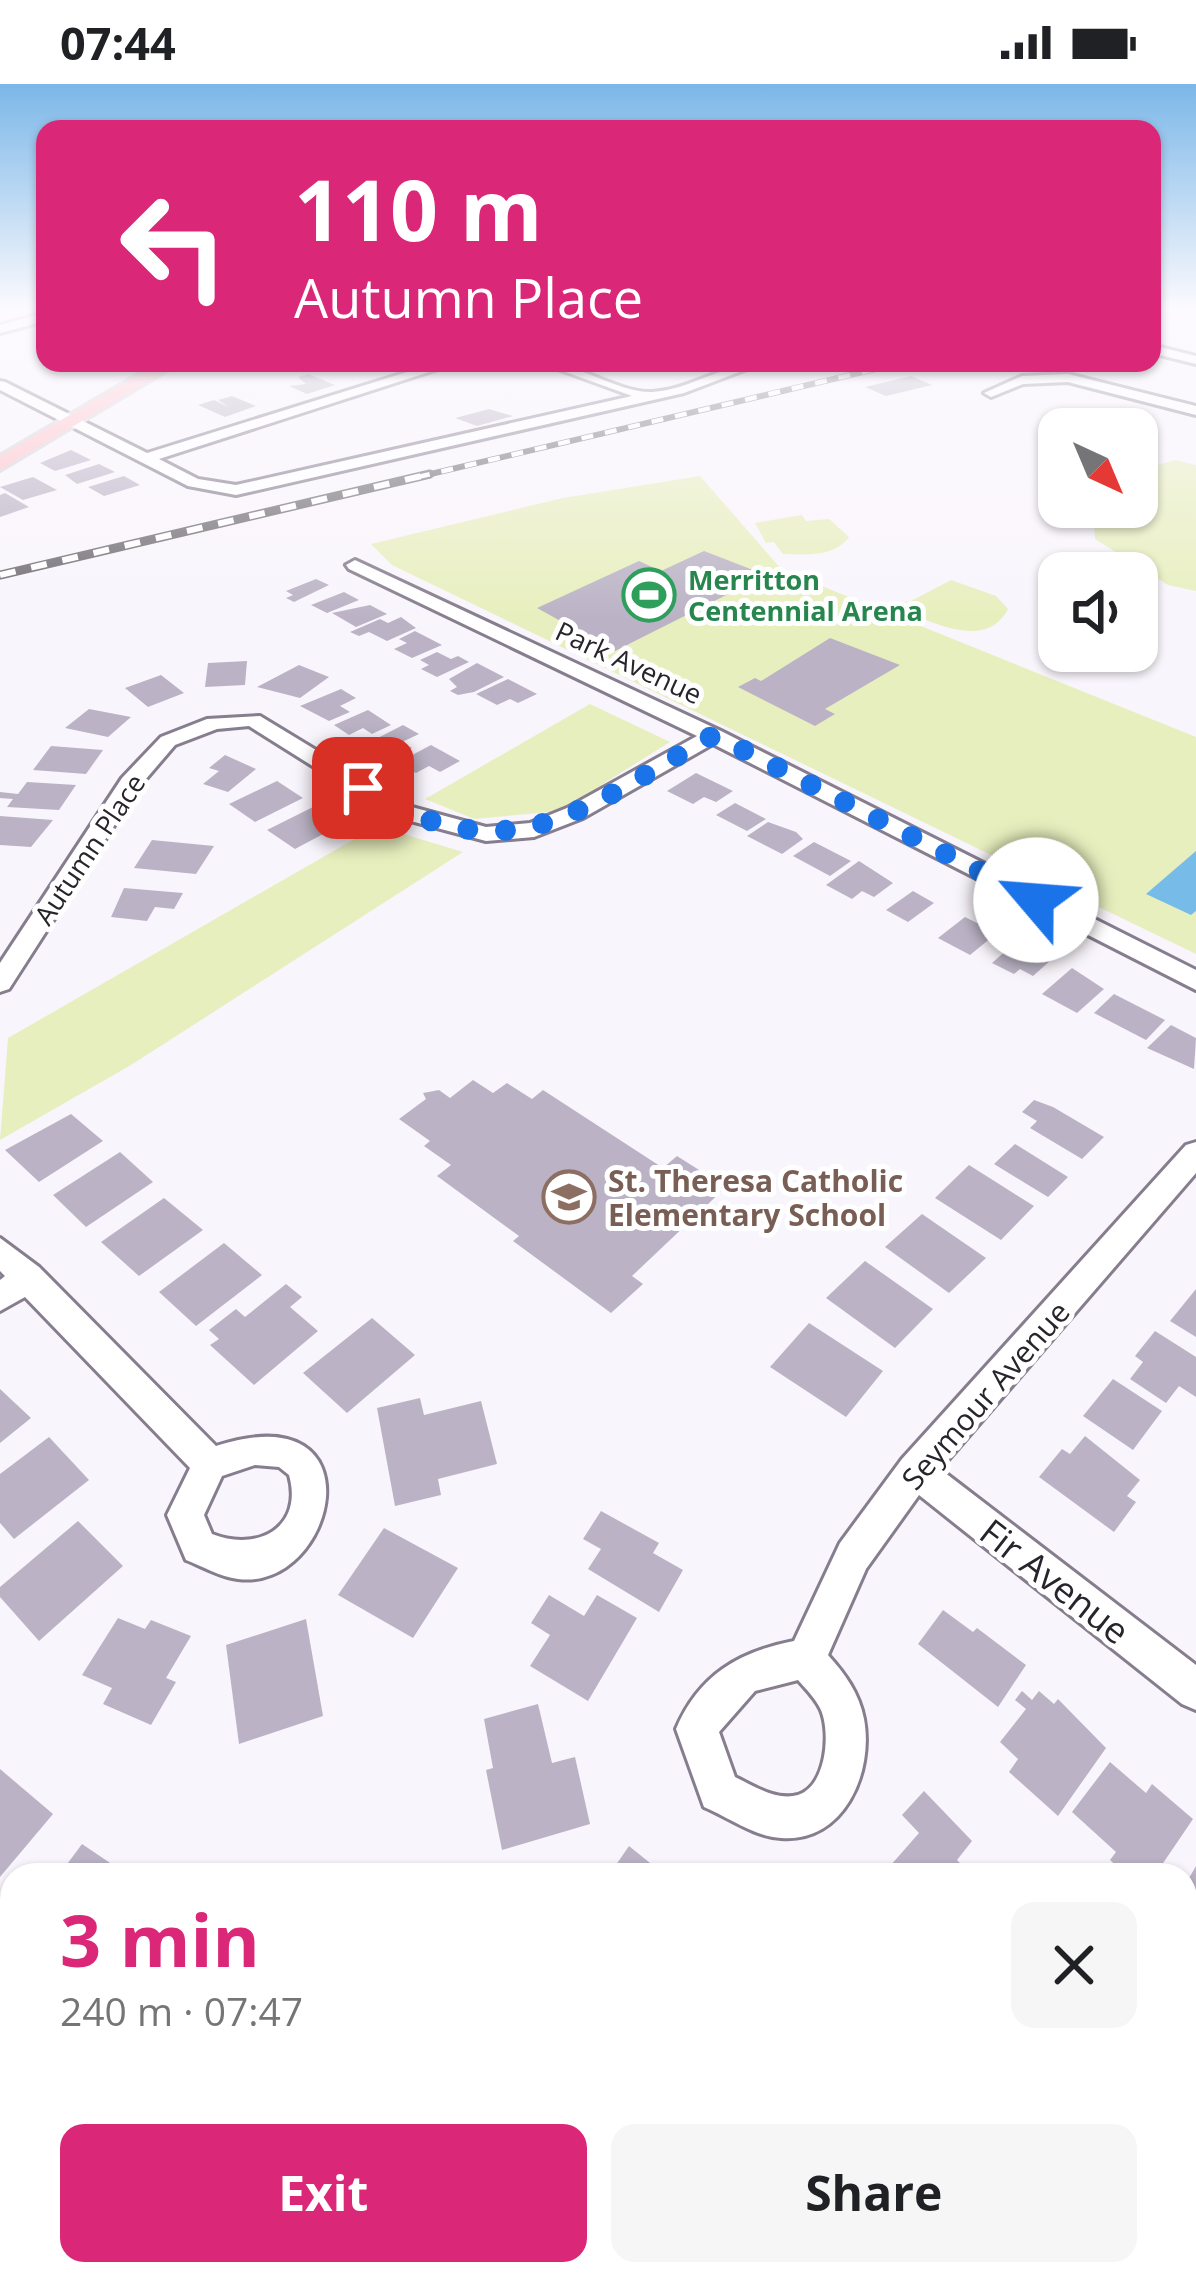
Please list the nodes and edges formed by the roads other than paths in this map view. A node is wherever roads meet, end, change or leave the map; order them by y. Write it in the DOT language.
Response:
graph roads {
  1 [pos="56,414"];
  2 [pos="86,414"];
  3 [pos="288,414"];
  4 [pos="574,414"];
  5 [pos="72,422"];
  6 [pos="147,458"];
  7 [pos="0,464"];
  8 [pos="355,565"];
  9 [pos="714,735"];
  10 [pos="1196,981"];
  11 [pos="0,983"];
  12 [pos="1196,1153"];
  13 [pos="0,1251"];
  14 [pos="14,1287"];
  15 [pos="210,1463"];
  16 [pos="915,1472"];
  17 [pos="806,1659"];
  18 [pos="1196,1690"];
  1 -- 5 [label="street"];
  2 -- 5 [label="main road"];
  3 -- 6 [label="street"];
  4 -- 6 [label="street"];
  5 -- 6 [label="street"];
  5 -- 7 [label="main road"];
  8 -- 9 [label="street, Park Avenue"];
  9 -- 10 [label="street, Park Avenue"];
  9 -- 11 [label="street, Autumn Place"];
  12 -- 16 [label="street, Seymour Avenue"];
  13 -- 14 [label="street"];
  14 -- 15 [label="street"];
  16 -- 17 [label="street, Seymour Avenue"];
  16 -- 18 [label="street, Fir Avenue"];
}
